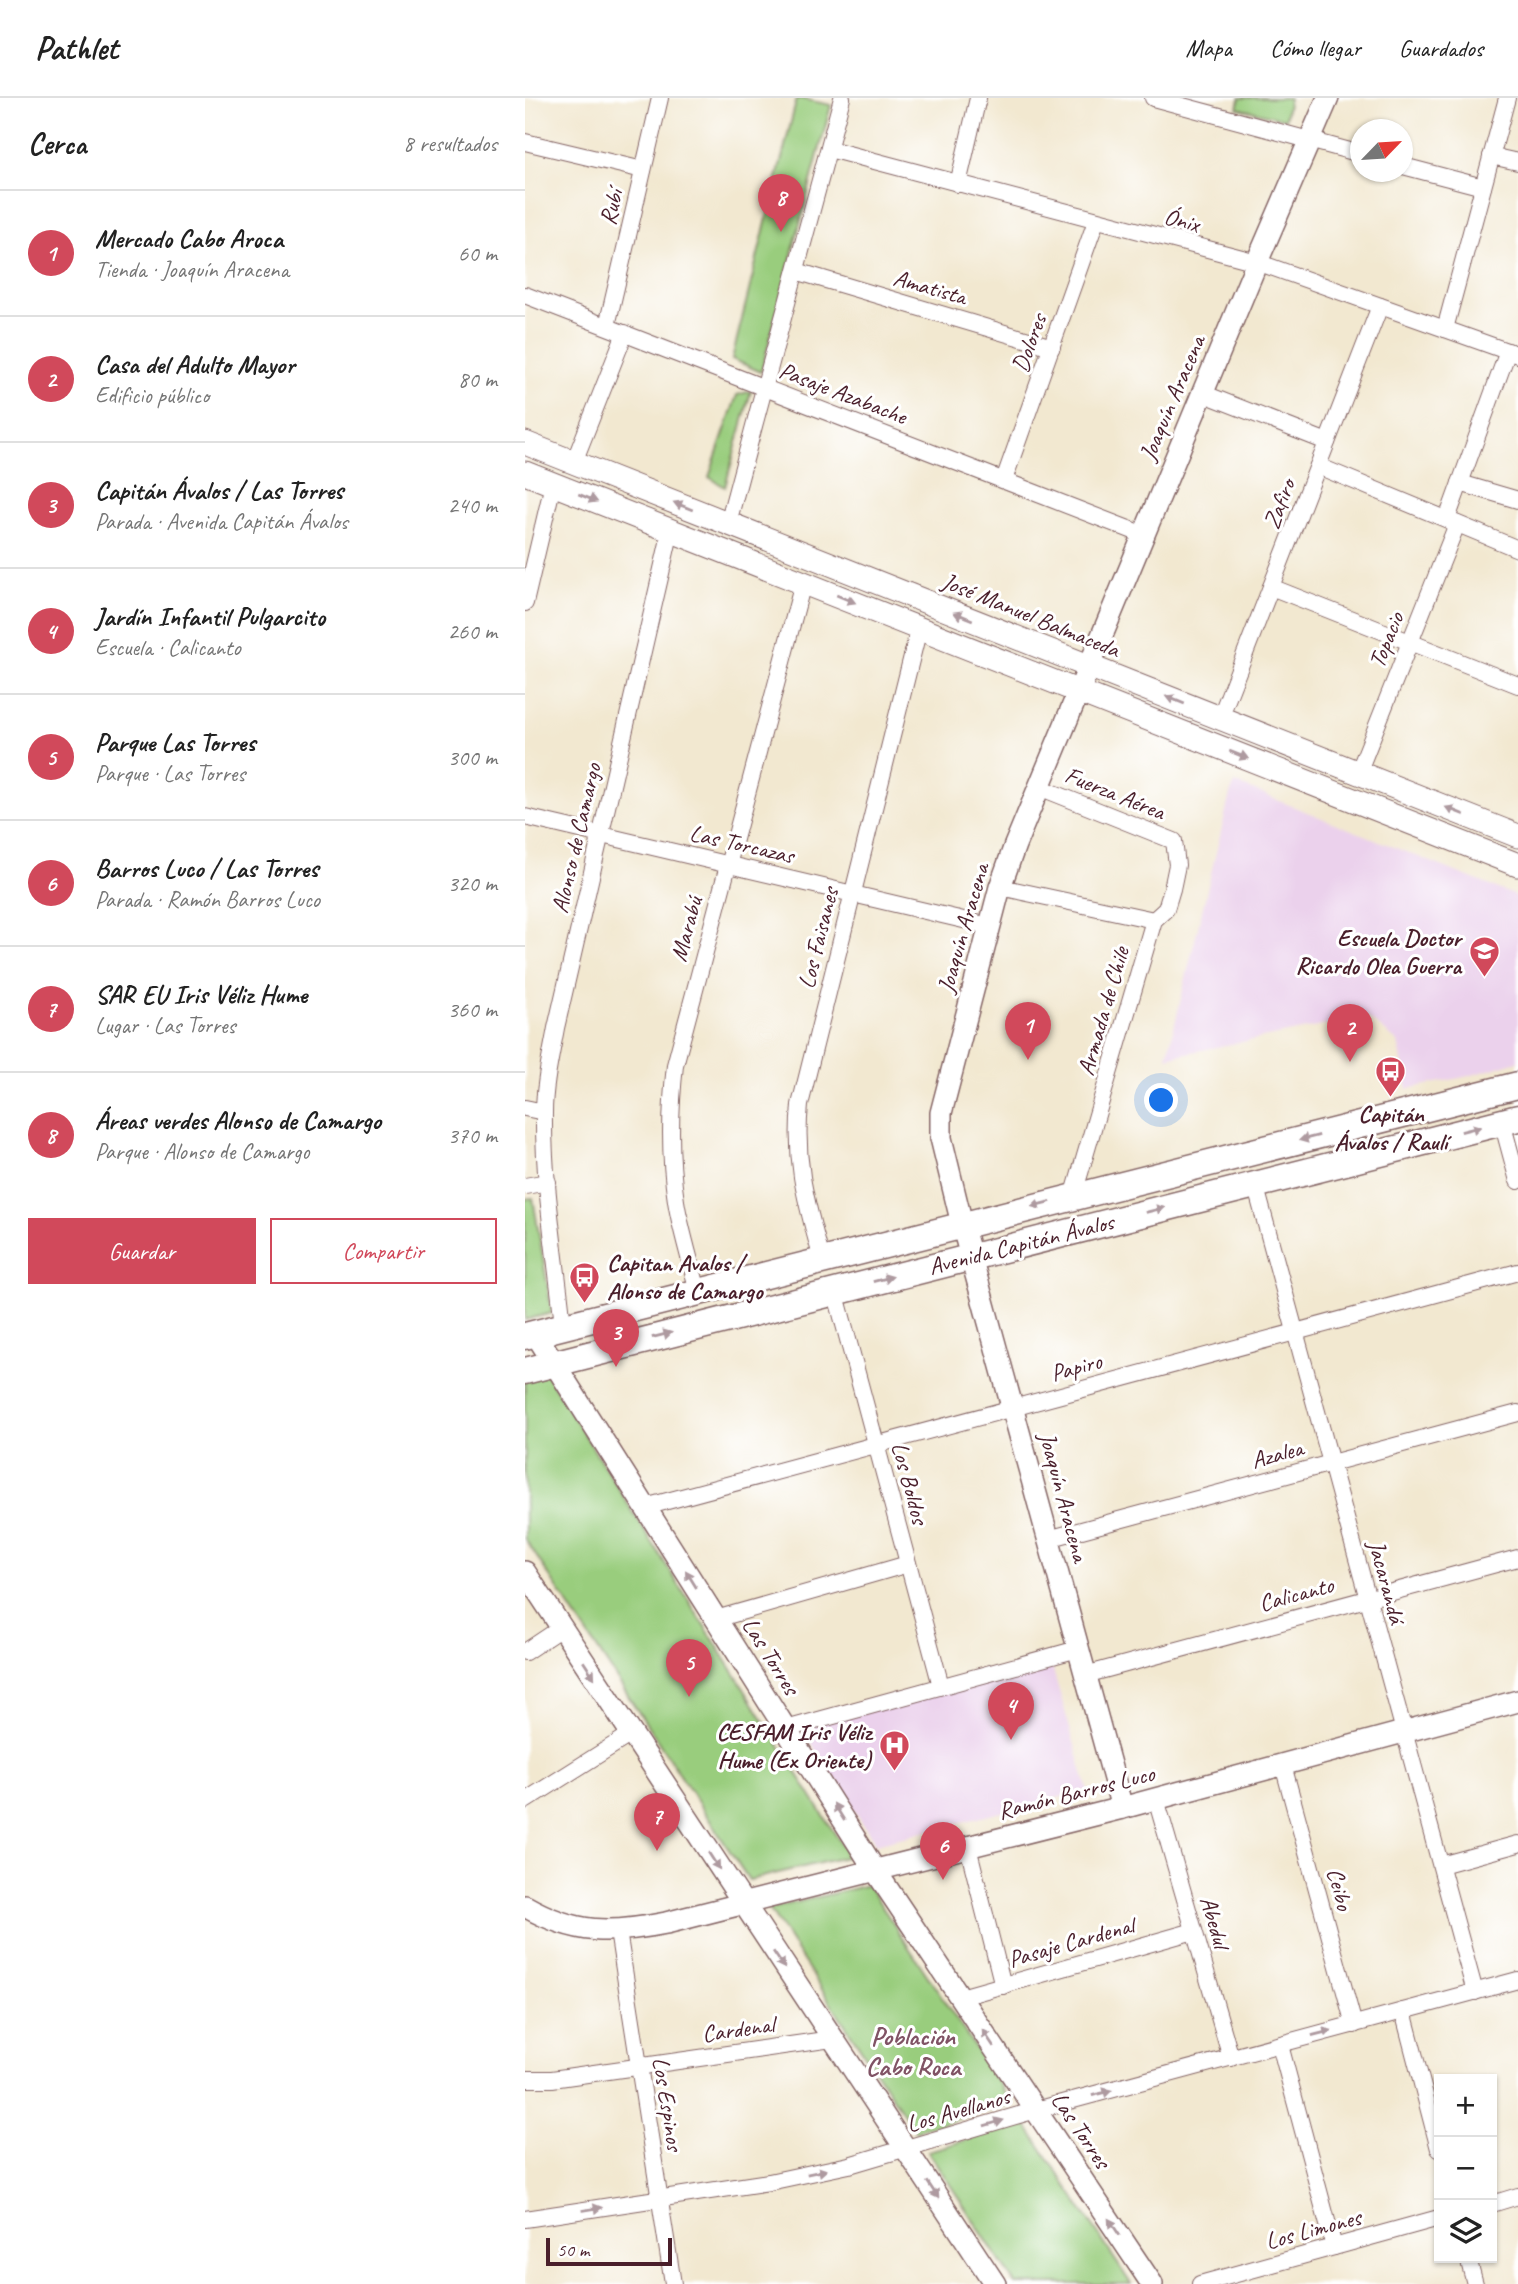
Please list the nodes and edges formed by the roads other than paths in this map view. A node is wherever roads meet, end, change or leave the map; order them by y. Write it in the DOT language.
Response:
graph roads {
  1 [pos="660,98"];
  2 [pos="842,98"];
  3 [pos="978,98"];
  4 [pos="1153,98"];
  5 [pos="1328,98"];
  6 [pos="1507,98"];
  7 [pos="1309,141"];
  8 [pos="525,142"];
  9 [pos="829,149"];
  10 [pos="1350,152"];
  11 [pos="1491,156"];
  12 [pos="1518,162"];
  13 [pos="1413,169"];
  14 [pos="643,170"];
  15 [pos="958,184"];
  16 [pos="1483,187"];
  17 [pos="1096,221"];
  18 [pos="1257,262"];
  19 [pos="796,271"];
  20 [pos="525,295"];
  21 [pos="1380,306"];
  22 [pos="607,326"];
  23 [pos="1445,329"];
  24 [pos="625,333"];
  25 [pos="1052,347"];
  26 [pos="1513,353"];
  27 [pos="765,387"];
  28 [pos="1202,393"];
  29 [pos="1327,442"];
  30 [pos="525,443"];
  31 [pos="574,462"];
  32 [pos="1318,466"];
  33 [pos="525,473"];
  34 [pos="1004,480"];
  35 [pos="553,484"];
  36 [pos="1460,484"];
  37 [pos="1518,500"];
  38 [pos="1452,521"];
  39 [pos="728,523"];
  40 [pos="671,530"];
  41 [pos="1144,535"];
  42 [pos="1518,549"];
  43 [pos="803,583"];
  44 [pos="1271,587"];
  45 [pos="525,603"];
  46 [pos="919,628"];
  47 [pos="1410,642"];
  48 [pos="1089,666"];
  49 [pos="1518,685"];
  50 [pos="1079,691"];
  51 [pos="1220,718"];
  52 [pos="1358,773"];
  53 [pos="1039,788"];
  54 [pos="525,817"];
  55 [pos="600,834"];
  56 [pos="1518,836"];
  57 [pos="1174,841"];
  58 [pos="727,864"];
  59 [pos="1518,865"];
  60 [pos="1000,887"];
  61 [pos="852,893"];
  62 [pos="1154,920"];
  63 [pos="989,926"];
  64 [pos="1518,1085"];
  65 [pos="525,1108"];
  66 [pos="544,1112"];
  67 [pos="1510,1120"];
  68 [pos="1518,1181"];
  69 [pos="548,1182"];
  70 [pos="1255,1184"];
  71 [pos="525,1186"];
  72 [pos="1073,1196"];
  73 [pos="962,1224"];
  74 [pos="971,1256"];
  75 [pos="822,1260"];
  76 [pos="1518,1272"];
  77 [pos="835,1291"];
  78 [pos="698,1292"];
  79 [pos="563,1326"];
  80 [pos="1296,1332"];
  81 [pos="530,1335"];
  82 [pos="554,1363"];
  83 [pos="525,1371"];
  84 [pos="1012,1408"];
  85 [pos="1518,1413"];
  86 [pos="876,1445"];
  87 [pos="1331,1463"];
  88 [pos="645,1507"];
  89 [pos="1048,1539"];
  90 [pos="1518,1558"];
  91 [pos="908,1564"];
  92 [pos="525,1572"];
  93 [pos="1368,1598"];
  94 [pos="716,1619"];
  95 [pos="561,1628"];
  96 [pos="1078,1648"];
  97 [pos="525,1652"];
  98 [pos="1085,1675"];
  99 [pos="941,1686"];
  100 [pos="1518,1701"];
  101 [pos="786,1729"];
  102 [pos="1405,1732"];
  103 [pos="631,1734"];
  104 [pos="1283,1765"];
  105 [pos="1156,1799"];
  106 [pos="525,1801"];
  107 [pos="1122,1808"];
  108 [pos="1518,1844"];
  109 [pos="968,1847"];
  110 [pos="1441,1865"];
  111 [pos="875,1870"];
  112 [pos="741,1903"];
  113 [pos="525,1906"];
  114 [pos="618,1931"];
  115 [pos="1194,1931"];
  116 [pos="1518,1980"];
  117 [pos="1003,1986"];
  118 [pos="1475,1992"];
  119 [pos="961,1997"];
  120 [pos="1403,2011"];
  121 [pos="1354,2025"];
  122 [pos="832,2039"];
  123 [pos="1280,2045"];
  124 [pos="1230,2058"];
  125 [pos="639,2066"];
  126 [pos="525,2079"];
  127 [pos="1036,2110"];
  128 [pos="1436,2137"];
  129 [pos="905,2149"];
  130 [pos="1518,2196"];
  131 [pos="660,2199"];
  132 [pos="1497,2202"];
  133 [pos="525,2219"];
  134 [pos="1434,2219"];
  135 [pos="1334,2247"];
  136 [pos="1469,2263"];
  137 [pos="673,2284"];
  138 [pos="995,2284"];
  139 [pos="1152,2284"];
  140 [pos="1200,2284"];
  141 [pos="1475,2284"];
  1 -- 14 [label="street, Rubí"];
  2 -- 9 [label="street"];
  3 -- 15 [label="street"];
  4 -- 7 [label="street"];
  5 -- 7 [label="street, Joaquín Aracena"];
  6 -- 11 [label="street"];
  7 -- 10 [label="street"];
  7 -- 18 [label="street, Joaquín Aracena"];
  8 -- 14 [label="street"];
  9 -- 15 [label="street, Ónix"];
  9 -- 19 [label="street"];
  11 -- 12 [label="street"];
  11 -- 16 [label="street"];
  13 -- 16 [label="street"];
  14 -- 22 [label="street, Rubí"];
  15 -- 17 [label="street, Ónix"];
  16 -- 23 [label="street"];
  17 -- 18 [label="street, Ónix"];
  17 -- 25 [label="street, Dolores"];
  18 -- 21 [label="street, Ónix"];
  18 -- 28 [label="street, Joaquín Aracena"];
  19 -- 25 [label="street, Amatista"];
  19 -- 27 [label="street"];
  20 -- 22 [label="street, Pasaje Azabache"];
  21 -- 23 [label="street, Ónix"];
  21 -- 29 [label="street, Zafiro"];
  22 -- 24 [label="street, Pasaje Azabache"];
  23 -- 26 [label="street, Ónix"];
  24 -- 27 [label="street, Pasaje Azabache"];
  24 -- 31 [label="street"];
  25 -- 34 [label="street, Dolores"];
  26 -- 36 [label="street, Topacio"];
  27 -- 34 [label="street, Pasaje Azabache"];
  27 -- 39 [label="street"];
  28 -- 29 [label="street"];
  28 -- 41 [label="street, Joaquín Aracena"];
  29 -- 32 [label="street, Zafiro"];
  30 -- 31 [label="main road, José Manuel Balmaceda"];
  39 -- 31 [label="main road, José Manuel Balmaceda, one-way"];
  32 -- 38 [label="street"];
  32 -- 44 [label="street, Zafiro"];
  33 -- 35 [label="main road"];
  34 -- 41 [label="street, Pasaje Azabache"];
  35 -- 40 [label="main road, one-way"];
  35 -- 45 [label="street"];
  36 -- 37 [label="street"];
  36 -- 38 [label="street, Topacio"];
  38 -- 42 [label="street"];
  38 -- 47 [label="street, Topacio"];
  48 -- 39 [label="main road, José Manuel Balmaceda, one-way"];
  40 -- 43 [label="main road"];
  40 -- 55 [label="street, Alonso de Camargo"];
  41 -- 48 [label="street, Joaquín Aracena"];
  43 -- 46 [label="main road, one-way"];
  43 -- 58 [label="street, Marabú"];
  44 -- 47 [label="street"];
  44 -- 51 [label="street, Zafiro"];
  46 -- 50 [label="main road"];
  46 -- 61 [label="street, Los Faisanes"];
  47 -- 49 [label="street"];
  47 -- 52 [label="street, Topacio"];
  48 -- 50 [label="street, Joaquín Aracena"];
  51 -- 48 [label="main road, José Manuel Balmaceda, one-way"];
  50 -- 53 [label="street, Joaquín Aracena"];
  50 -- 59 [label="main road, one-way"];
  51 -- 52 [label="main road, José Manuel Balmaceda"];
  56 -- 52 [label="main road, José Manuel Balmaceda, one-way"];
  53 -- 57 [label="street, Fuerza Aérea"];
  53 -- 60 [label="street, Joaquín Aracena"];
  54 -- 55 [label="street, Las Torcazas"];
  55 -- 58 [label="street, Las Torcazas"];
  55 -- 66 [label="street, Alonso de Camargo"];
  57 -- 62 [label="street, Armada de Chile"];
  58 -- 61 [label="street, Las Torcazas"];
  58 -- 78 [label="street, Marabú"];
  60 -- 62 [label="street"];
  60 -- 63 [label="street, Joaquín Aracena"];
  61 -- 63 [label="street, Las Torcazas"];
  61 -- 75 [label="street, Los Faisanes"];
  62 -- 72 [label="street, Armada de Chile"];
  63 -- 73 [label="street, Joaquín Aracena"];
  64 -- 72 [label="highway, Avenida Capitán Ávalos, one-way"];
  65 -- 66 [label="street"];
  66 -- 69 [label="street, Alonso de Camargo"];
  67 -- 68 [label="street"];
  70 -- 67 [label="highway, Avenida Capitán Ávalos, one-way"];
  69 -- 71 [label="street"];
  69 -- 79 [label="street, Alonso de Camargo"];
  74 -- 70 [label="highway, Avenida Capitán Ávalos, one-way"];
  70 -- 80 [label="street, Jacarandá"];
  72 -- 73 [label="highway, Avenida Capitán Ávalos, one-way"];
  73 -- 74 [label="street, Joaquín Aracena"];
  73 -- 75 [label="highway, Avenida Capitán Ávalos"];
  77 -- 74 [label="highway, Avenida Capitán Ávalos, one-way"];
  74 -- 84 [label="street, Joaquín Aracena"];
  75 -- 78 [label="highway, Avenida Capitán Ávalos"];
  76 -- 80 [label="street, Papiro"];
  82 -- 77 [label="highway, Avenida Capitán Ávalos, one-way"];
  77 -- 86 [label="street, Los Boldos"];
  78 -- 79 [label="highway, Avenida Capitán Ávalos"];
  79 -- 81 [label="highway, Avenida Capitán Ávalos"];
  80 -- 84 [label="street, Papiro"];
  80 -- 87 [label="street, Jacarandá"];
  81 -- 82 [label="street, Las Torres"];
  82 -- 83 [label="highway, Avenida Capitán Ávalos"];
  82 -- 88 [label="street, Las Torres"];
  84 -- 86 [label="street, Papiro"];
  84 -- 89 [label="street, Joaquín Aracena"];
  85 -- 87 [label="street, Azalea"];
  86 -- 88 [label="street, Papiro"];
  86 -- 91 [label="street, Los Boldos"];
  87 -- 89 [label="street, Azalea"];
  87 -- 93 [label="street, Jacarandá"];
  94 -- 88 [label="street, Las Torres, one-way"];
  89 -- 96 [label="street, Joaquín Aracena"];
  90 -- 93 [label="street, Calicanto"];
  91 -- 94 [label="street"];
  91 -- 99 [label="street, Los Boldos"];
  92 -- 95 [label="street"];
  93 -- 98 [label="street, Calicanto"];
  93 -- 102 [label="street, Jacarandá"];
  94 -- 101 [label="street, Las Torres"];
  95 -- 97 [label="street"];
  95 -- 103 [label="street, one-way"];
  96 -- 98 [label="street, Joaquín Aracena"];
  96 -- 99 [label="street"];
  98 -- 107 [label="street, Joaquín Aracena"];
  99 -- 101 [label="street"];
  100 -- 102 [label="street, Ramón Barros Luco"];
  111 -- 101 [label="street, Las Torres, one-way"];
  102 -- 104 [label="street, Ramón Barros Luco"];
  102 -- 110 [label="street, Jacarandá"];
  103 -- 106 [label="street"];
  103 -- 112 [label="street, one-way"];
  104 -- 105 [label="street, Ramón Barros Luco"];
  104 -- 121 [label="street, Ceibo"];
  105 -- 107 [label="street, Ramón Barros Luco"];
  105 -- 115 [label="street, Abedul"];
  107 -- 109 [label="street, Ramón Barros Luco"];
  108 -- 110 [label="street"];
  109 -- 111 [label="street, Ramón Barros Luco"];
  109 -- 117 [label="street"];
  110 -- 118 [label="street, Jacarandá"];
  111 -- 112 [label="street, Ramón Barros Luco"];
  111 -- 119 [label="street, Las Torres"];
  112 -- 114 [label="street, Ramón Barros Luco"];
  112 -- 122 [label="street, one-way"];
  113 -- 114 [label="street, Ramón Barros Luco"];
  114 -- 125 [label="street, Los Espinos"];
  115 -- 117 [label="street, Pasaje Cardenal"];
  115 -- 124 [label="street, Abedul"];
  116 -- 118 [label="street, Los Avellanos"];
  117 -- 119 [label="street, Pasaje Cardenal"];
  118 -- 120 [label="street, Los Avellanos"];
  127 -- 119 [label="street, Las Torres, one-way"];
  120 -- 121 [label="street, Los Avellanos"];
  120 -- 128 [label="street"];
  123 -- 121 [label="street, Los Avellanos, one-way"];
  122 -- 125 [label="street, Cardenal"];
  122 -- 129 [label="street"];
  123 -- 124 [label="street, Los Avellanos"];
  123 -- 135 [label="street"];
  127 -- 124 [label="street, Los Avellanos, one-way"];
  125 -- 126 [label="street, Cardenal"];
  125 -- 131 [label="street, Los Espinos"];
  129 -- 127 [label="street, Los Avellanos, one-way"];
  139 -- 127 [label="street, Las Torres, one-way"];
  131 -- 129 [label="street, Los Avellanos, one-way"];
  129 -- 138 [label="street, one-way"];
  130 -- 132 [label="street"];
  133 -- 131 [label="street, Los Avellanos, one-way"];
  131 -- 137 [label="street, Los Espinos"];
  134 -- 135 [label="street, Los Limones"];
  135 -- 140 [label="street, Los Limones"];
  136 -- 141 [label="street"];
}
